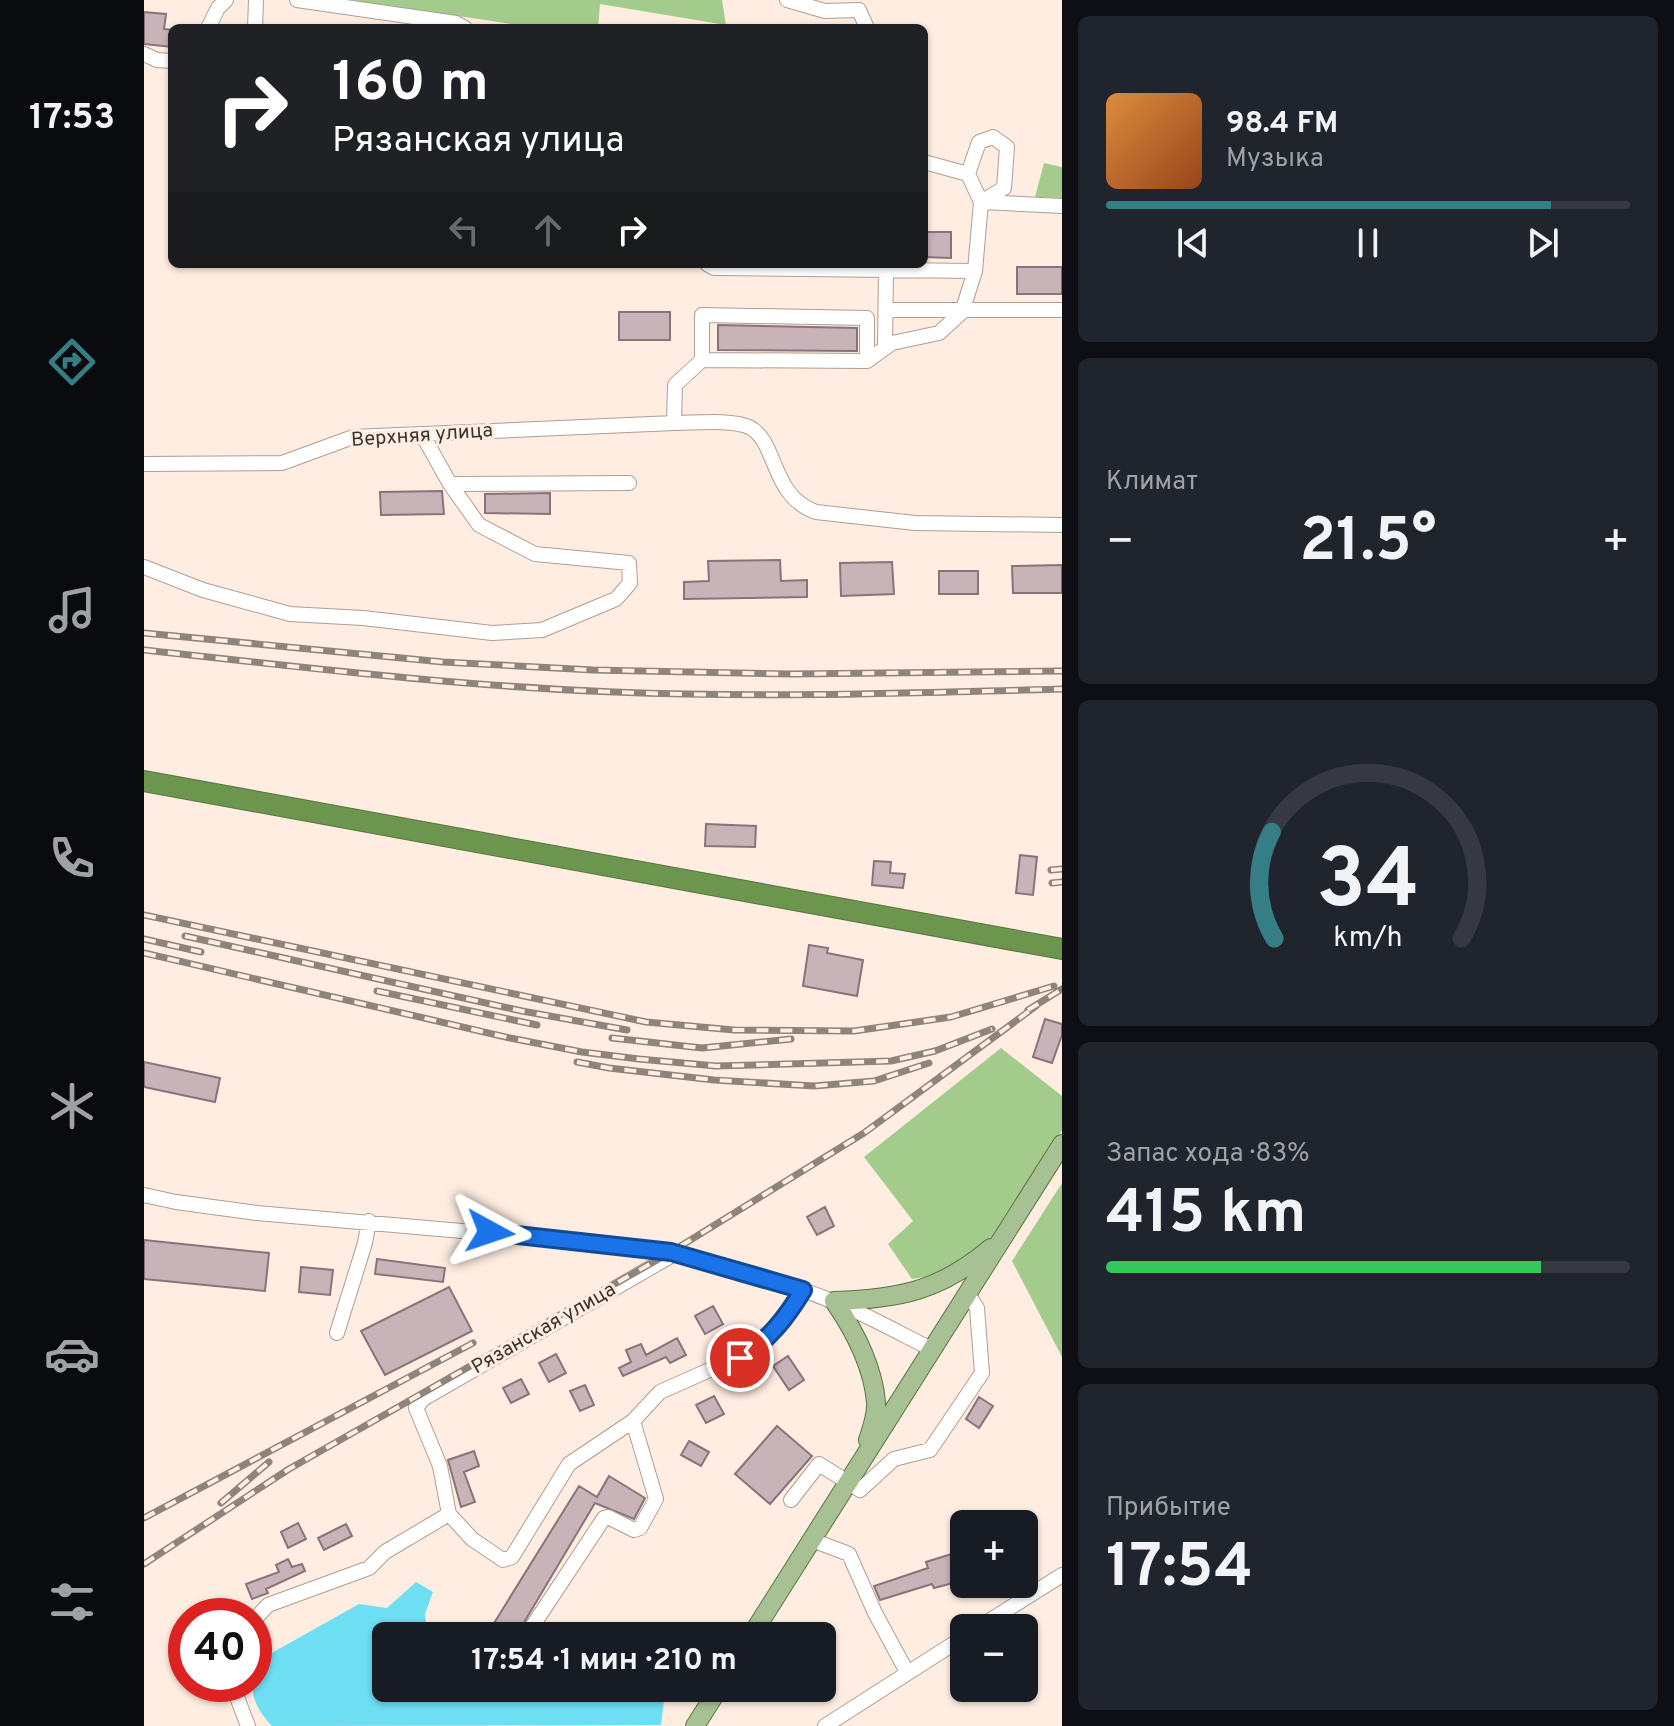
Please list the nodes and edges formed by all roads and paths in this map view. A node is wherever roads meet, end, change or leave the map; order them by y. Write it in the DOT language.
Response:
graph roads {
  1 [pos="226,0"];
  2 [pos="256,0"];
  3 [pos="297,0"];
  4 [pos="787,0"];
  5 [pos="210,24"];
  6 [pos="255,24"];
  7 [pos="458,24"];
  8 [pos="865,24"];
  9 [pos="144,54"];
  10 [pos="168,61"];
  11 [pos="928,163"];
  12 [pos="968,174"];
  13 [pos="981,202"];
  14 [pos="1062,206"];
  15 [pos="714,268"];
  16 [pos="886,270"];
  17 [pos="975,271"];
  18 [pos="886,310"];
  19 [pos="1062,310"];
  20 [pos="962,312"];
  21 [pos="885,348"];
  22 [pos="702,360"];
  23 [pos="867,361"];
  24 [pos="674,423"];
  25 [pos="422,434"];
  26 [pos="144,464"];
  27 [pos="629,483"];
  28 [pos="450,484"];
  29 [pos="1062,525"];
  30 [pos="144,567"];
  31 [pos="144,781"];
  32 [pos="1062,949"];
  33 [pos="1062,1144"];
  34 [pos="149,1198"];
  35 [pos="369,1221"];
  36 [pos="1008,1233"];
  37 [pos="676,1253"];
  38 [pos="803,1290"];
  39 [pos="968,1294"];
  40 [pos="834,1301"];
  41 [pos="337,1333"];
  42 [pos="933,1350"];
  43 [pos="633,1421"];
  44 [pos="862,1460"];
  45 [pos="846,1483"];
  46 [pos="791,1500"];
  47 [pos="449,1514"];
  48 [pos="812,1540"];
  49 [pos="1062,1575"];
  50 [pos="272,1604"];
  51 [pos="1000,1614"];
  52 [pos="535,1622"];
  53 [pos="760,1622"];
  54 [pos="950,1646"];
  55 [pos="907,1672"];
  56 [pos="239,1702"];
  57 [pos="710,1702"];
  58 [pos="248,1726"];
  59 [pos="695,1726"];
  60 [pos="825,1726"];
  1 -- 5 [label="street"];
  2 -- 6 [label="street"];
  3 -- 7 [label="street"];
  4 -- 8 [label="street"];
  9 -- 10 [label="street"];
  11 -- 12 [label="street"];
  12 -- 13 [label="street"];
  12 -- 13 [label="street"];
  13 -- 14 [label="street"];
  13 -- 17 [label="street"];
  15 -- 16 [label="street"];
  16 -- 17 [label="street"];
  16 -- 18 [label="street"];
  17 -- 20 [label="street"];
  18 -- 20 [label="street"];
  18 -- 21 [label="street"];
  19 -- 20 [label="street"];
  20 -- 21 [label="street"];
  21 -- 23 [label="street"];
  22 -- 23 [label="street"];
  22 -- 23 [label="street"];
  22 -- 24 [label="street"];
  24 -- 25 [label="street, Верхняя улица"];
  24 -- 29 [label="street, Верхняя улица"];
  25 -- 26 [label="street, Верхняя улица"];
  25 -- 28 [label="street"];
  27 -- 28 [label="street"];
  28 -- 30 [label="street"];
  31 -- 32 [label="highway"];
  33 -- 36 [label="main road"];
  34 -- 35 [label="street"];
  35 -- 37 [label="street"];
  35 -- 41 [label="street"];
  36 -- 39 [label="main road"];
  36 -- 40 [label="main road"];
  37 -- 38 [label="street"];
  37 -- 47 [label="street, Рязанская улица"];
  38 -- 40 [label="street"];
  38 -- 43 [label="street"];
  39 -- 42 [label="main road"];
  39 -- 45 [label="street"];
  40 -- 42 [label="street"];
  40 -- 44 [label="main road"];
  42 -- 44 [label="main road"];
  43 -- 47 [label="street"];
  43 -- 52 [label="street"];
  44 -- 45 [label="main road"];
  45 -- 46 [label="street"];
  45 -- 48 [label="main road"];
  47 -- 50 [label="street"];
  48 -- 53 [label="main road"];
  48 -- 55 [label="street"];
  49 -- 51 [label="street"];
  54 -- 55 [label="street"];
  55 -- 60 [label="street"];
  56 -- 58 [label="street"];
  57 -- 59 [label="main road"];
}
